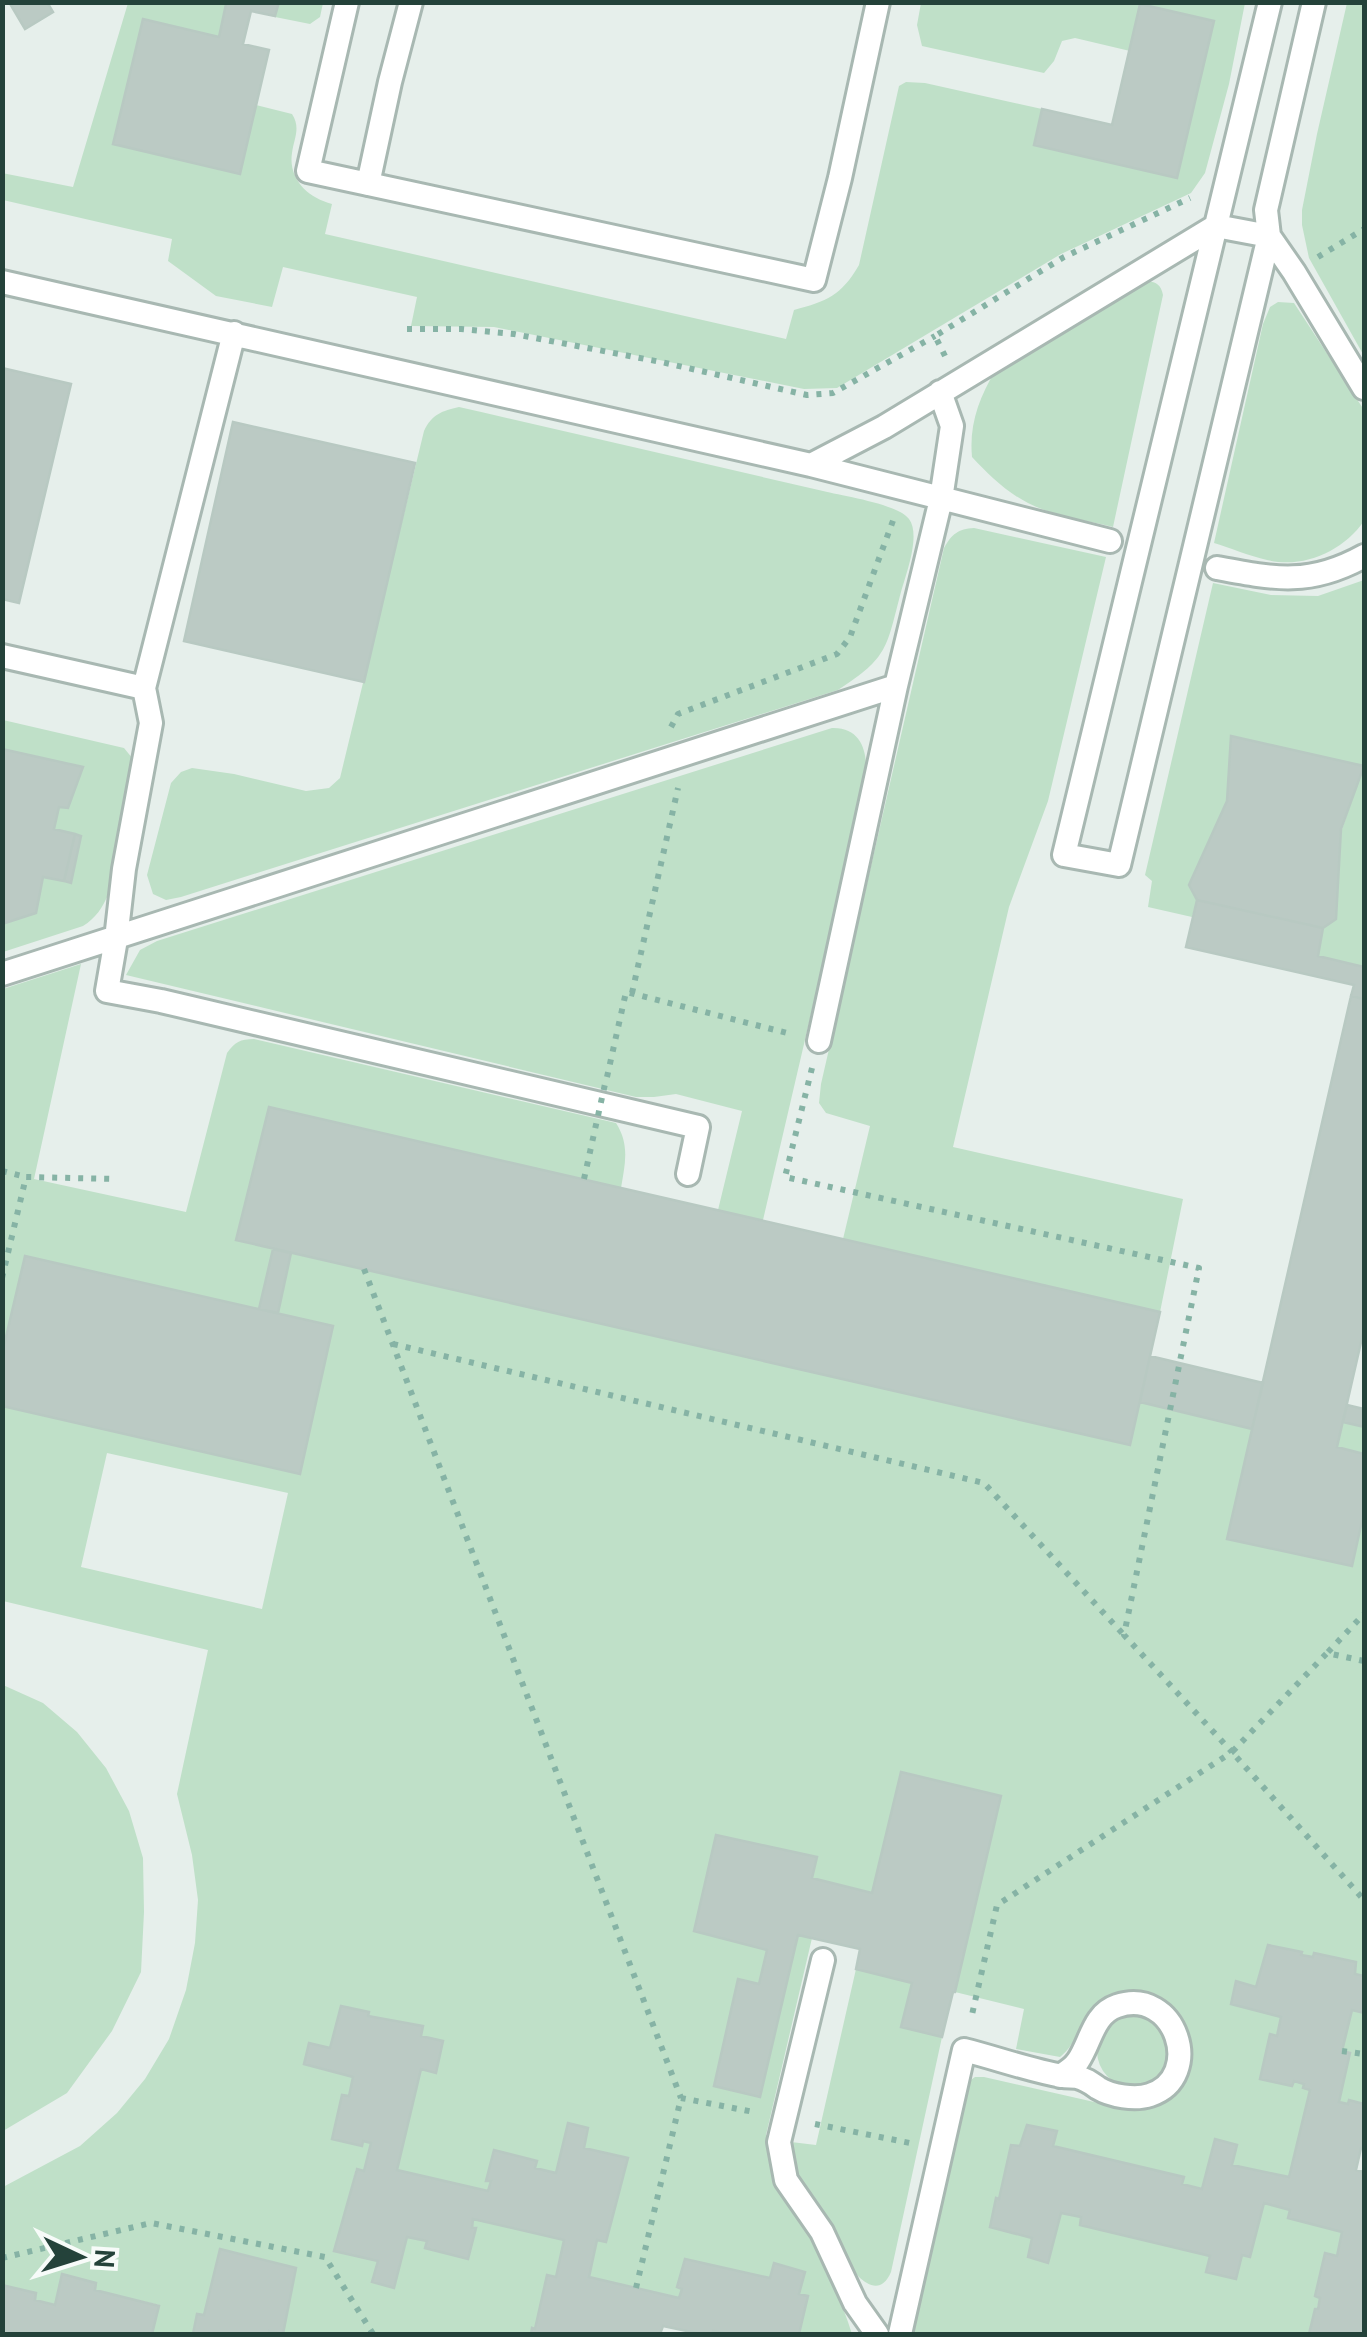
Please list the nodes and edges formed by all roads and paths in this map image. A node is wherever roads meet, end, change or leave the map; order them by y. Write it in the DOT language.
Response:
graph roads {
  1 [pos="347,2"];
  2 [pos="410,2"];
  3 [pos="878,2"];
  4 [pos="1270,2"];
  5 [pos="1314,2"];
  6 [pos="368,184"];
  7 [pos="1222,198"];
  8 [pos="1216,226"];
  9 [pos="1269,236"];
  10 [pos="2,282"];
  11 [pos="407,329"];
  12 [pos="234,333"];
  13 [pos="935,336"];
  14 [pos="1364,388"];
  15 [pos="940,392"];
  16 [pos="812,464"];
  17 [pos="905,489"];
  18 [pos="941,499"];
  19 [pos="1110,541"];
  20 [pos="1364,556"];
  21 [pos="1217,568"];
  22 [pos="2,656"];
  23 [pos="896,686"];
  24 [pos="144,688"];
  25 [pos="676,758"];
  26 [pos="116,938"];
  27 [pos="2,974"];
  28 [pos="632,994"];
  29 [pos="819,1041"];
  30 [pos="2,1170"];
  31 [pos="688,1174"];
  32 [pos="26,1177"];
  33 [pos="116,1179"];
  34 [pos="584,1179"];
  35 [pos="364,1270"];
  36 [pos="2,1278"];
  37 [pos="392,1344"];
  38 [pos="1364,1614"];
  39 [pos="1124,1635"];
  40 [pos="1327,1652"];
  41 [pos="1364,1661"];
  42 [pos="1232,1752"];
  43 [pos="1364,1900"];
  44 [pos="823,1960"];
  45 [pos="964,2050"];
  46 [pos="1342,2052"];
  47 [pos="1364,2054"];
  48 [pos="1060,2076"];
  49 [pos="682,2098"];
  50 [pos="2,2258"];
  51 [pos="373,2334"];
  52 [pos="877,2334"];
  53 [pos="900,2334"];
  1 -- 6 [label="lane"];
  2 -- 6 [label="lane"];
  3 -- 6 [label="lane"];
  4 -- 7 [label="lane"];
  5 -- 9 [label="lane"];
  7 -- 8 [label="lane"];
  7 -- 13 [label="path"];
  8 -- 9 [label="lane"];
  8 -- 9 [label="lane"];
  8 -- 15 [label="lane"];
  9 -- 14 [label="lane"];
  10 -- 12 [label="lane"];
  11 -- 13 [label="path"];
  12 -- 16 [label="lane"];
  12 -- 24 [label="lane"];
  13 -- 15 [label="path"];
  15 -- 16 [label="lane"];
  15 -- 18 [label="lane"];
  16 -- 17 [label="lane"];
  17 -- 18 [label="lane"];
  17 -- 25 [label="path"];
  18 -- 19 [label="lane"];
  18 -- 23 [label="lane"];
  20 -- 21 [label="lane"];
  22 -- 24 [label="lane"];
  23 -- 25 [label="lane"];
  23 -- 29 [label="lane"];
  24 -- 26 [label="lane"];
  25 -- 26 [label="lane"];
  25 -- 28 [label="path"];
  26 -- 27 [label="lane"];
  26 -- 31 [label="lane"];
  28 -- 29 [label="path"];
  28 -- 34 [label="path, bridge"];
  29 -- 39 [label="path"];
  30 -- 32 [label="path"];
  32 -- 33 [label="path"];
  32 -- 36 [label="path"];
  35 -- 37 [label="path"];
  37 -- 39 [label="path"];
  37 -- 49 [label="path"];
  38 -- 40 [label="path"];
  39 -- 42 [label="path"];
  40 -- 41 [label="path"];
  40 -- 42 [label="path"];
  42 -- 43 [label="path"];
  42 -- 45 [label="path"];
  44 -- 52 [label="lane"];
  45 -- 48 [label="lane"];
  45 -- 53 [label="lane"];
  46 -- 47 [label="path"];
  48 -- 48 [label="lane"];
  50 -- 51 [label="path"];
}
